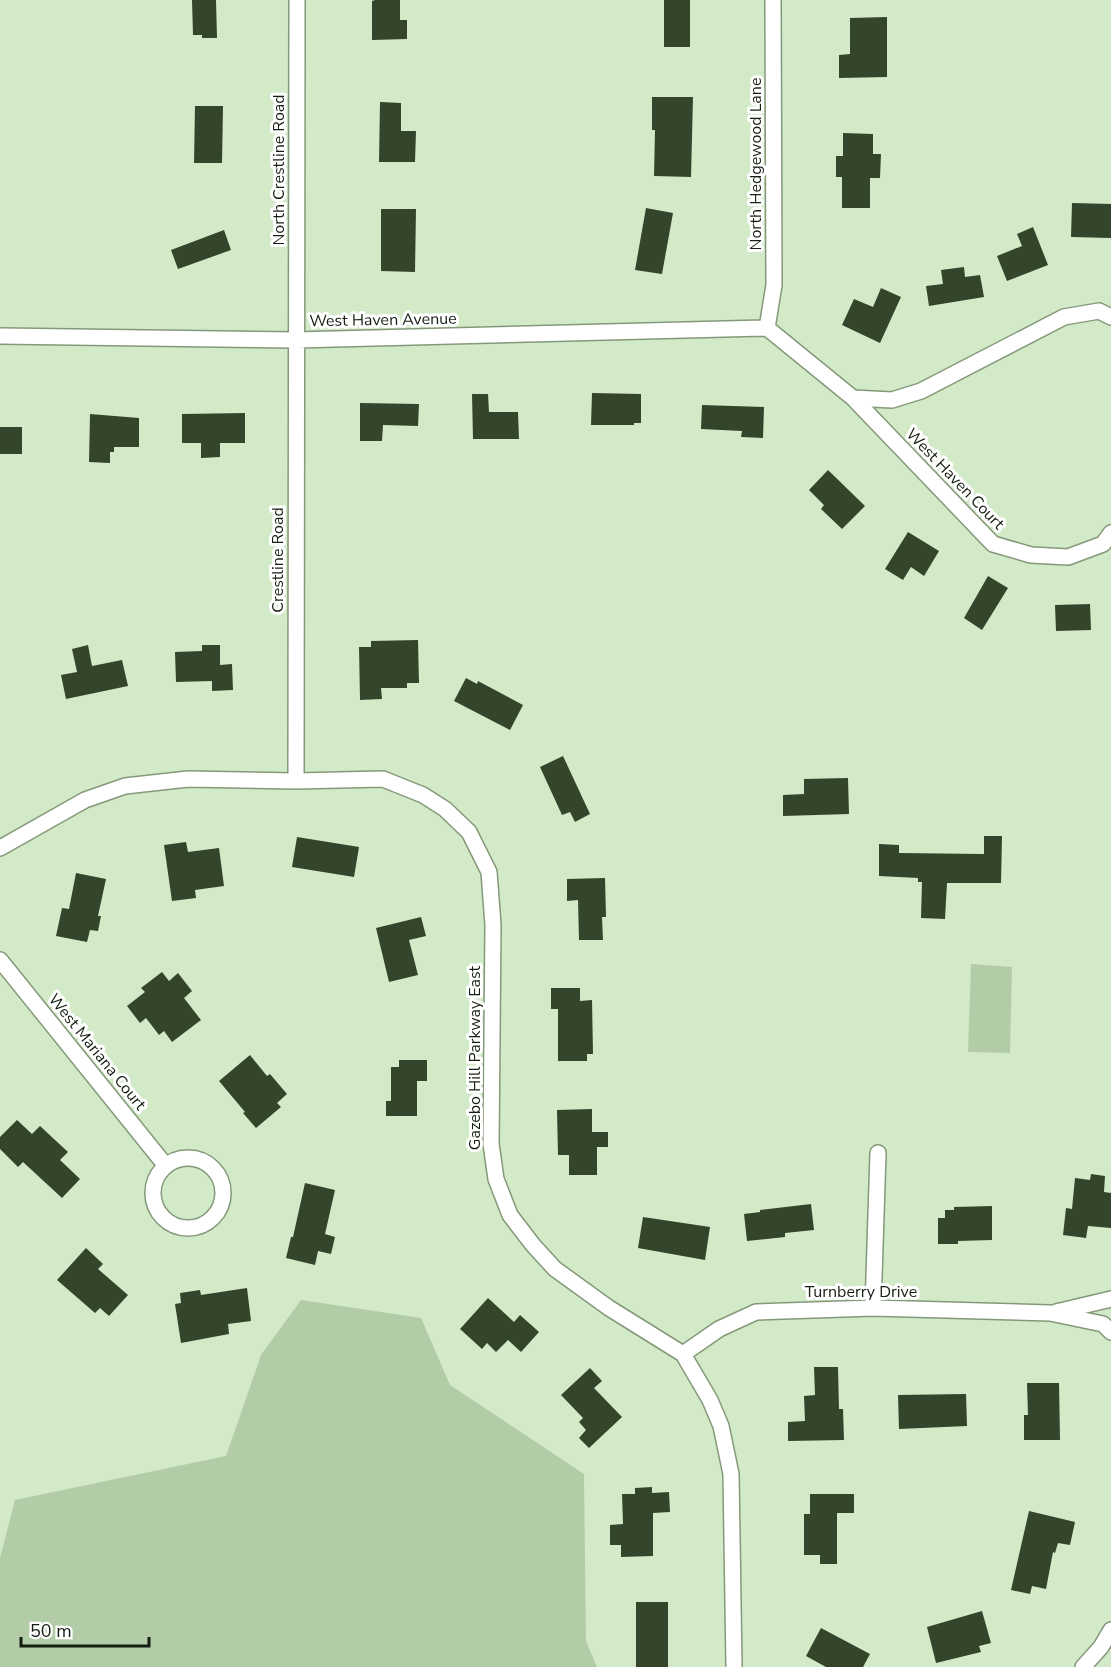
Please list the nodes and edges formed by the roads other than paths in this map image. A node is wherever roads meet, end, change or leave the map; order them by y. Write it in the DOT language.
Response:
graph roads {
  1 [pos="297,0"];
  2 [pos="773,0"];
  3 [pos="1111,317"];
  4 [pos="767,328"];
  5 [pos="0,336"];
  6 [pos="296,340"];
  7 [pos="853,398"];
  8 [pos="1111,533"];
  9 [pos="296,781"];
  10 [pos="0,848"];
  11 [pos="0,960"];
  12 [pos="878,1153"];
  13 [pos="166,1166"];
  14 [pos="1111,1299"];
  15 [pos="873,1308"];
  16 [pos="1050,1313"];
  17 [pos="1111,1332"];
  18 [pos="684,1354"];
  19 [pos="1111,1630"];
  20 [pos="734,1667"];
  21 [pos="1083,1667"];
  1 -- 6 [label="street, North Crestline Road"];
  2 -- 4 [label="street, North Hedgewood Lane"];
  3 -- 7 [label="street"];
  4 -- 6 [label="street, West Haven Avenue"];
  4 -- 7 [label="street, West Haven Court"];
  5 -- 6 [label="street, West Haven Avenue"];
  6 -- 9 [label="street, Crestline Road"];
  7 -- 8 [label="street, West Haven Court"];
  9 -- 10 [label="street, Gazebo Hill Parkway East"];
  9 -- 18 [label="street, Gazebo Hill Parkway East"];
  11 -- 13 [label="street, West Mariana Court"];
  12 -- 15 [label="street"];
  13 -- 13 [label="street"];
  14 -- 16 [label="street, Turnberry Drive"];
  15 -- 16 [label="street, Turnberry Drive"];
  15 -- 18 [label="street, Turnberry Drive"];
  16 -- 17 [label="street, Turnberry Drive"];
  18 -- 20 [label="street, Gazebo Hill Parkway East"];
  19 -- 21 [label="street"];
}
